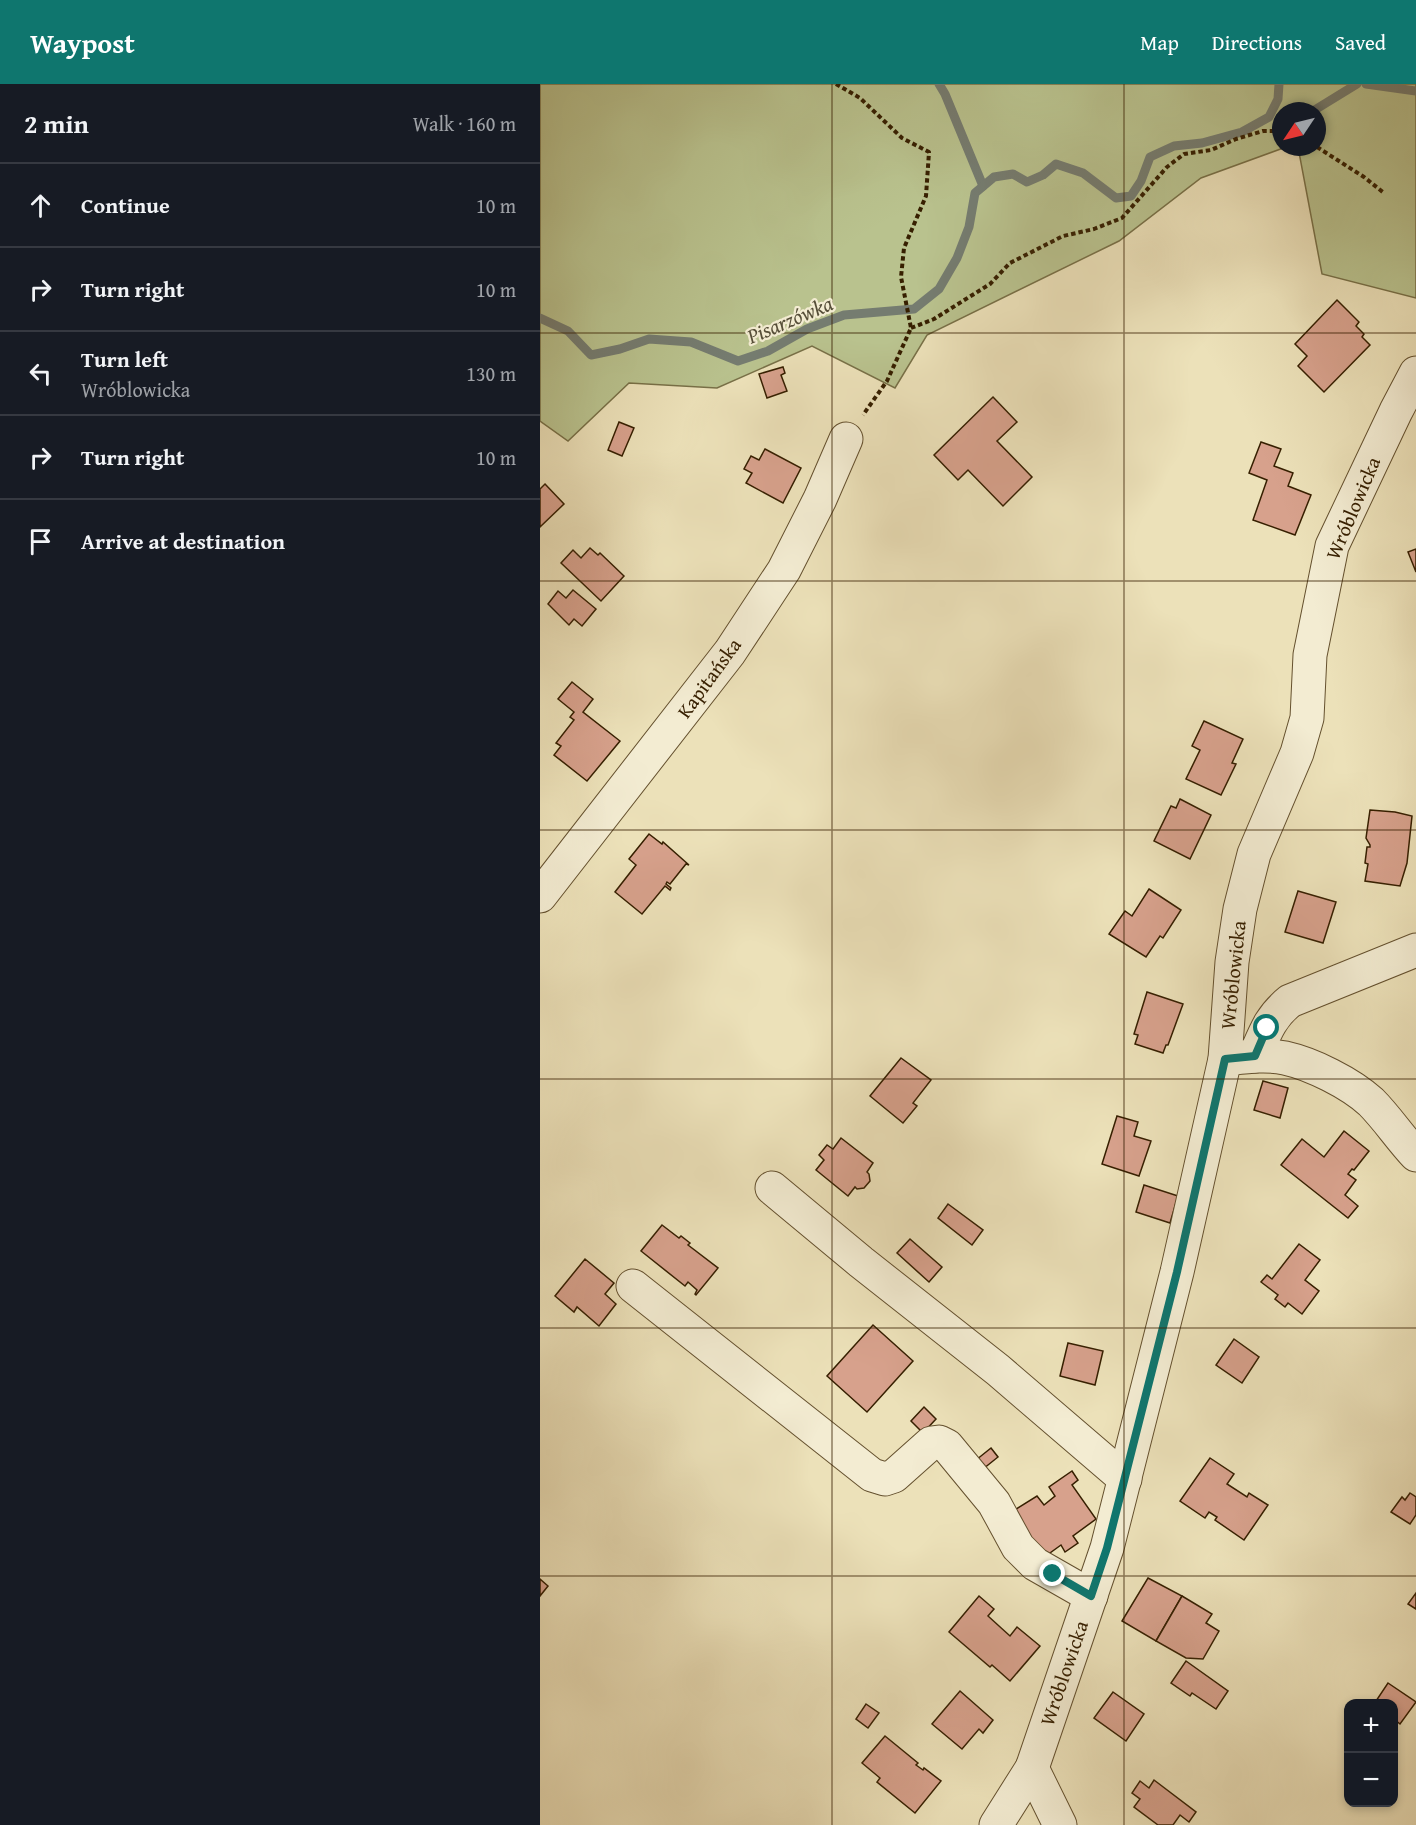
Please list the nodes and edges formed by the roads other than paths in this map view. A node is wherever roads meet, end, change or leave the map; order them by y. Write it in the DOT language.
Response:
graph roads {
  1 [pos="1416,373"];
  2 [pos="846,439"];
  3 [pos="540,896"];
  4 [pos="1416,950"];
  5 [pos="1240,1057"];
  6 [pos="1416,1155"];
  7 [pos="772,1188"];
  8 [pos="633,1286"];
  9 [pos="1125,1479"];
  10 [pos="1091,1596"];
  11 [pos="1032,1768"];
  12 [pos="996,1825"];
  13 [pos="1060,1825"];
  1 -- 5 [label="street, Wróblowicka"];
  2 -- 3 [label="street, Kapitańska"];
  4 -- 5 [label="street"];
  5 -- 6 [label="street"];
  5 -- 9 [label="street, Wróblowicka"];
  7 -- 9 [label="street"];
  8 -- 10 [label="street"];
  9 -- 10 [label="street, Wróblowicka"];
  10 -- 11 [label="street, Wróblowicka"];
  11 -- 12 [label="street, Wróblowicka"];
  11 -- 13 [label="street"];
}
